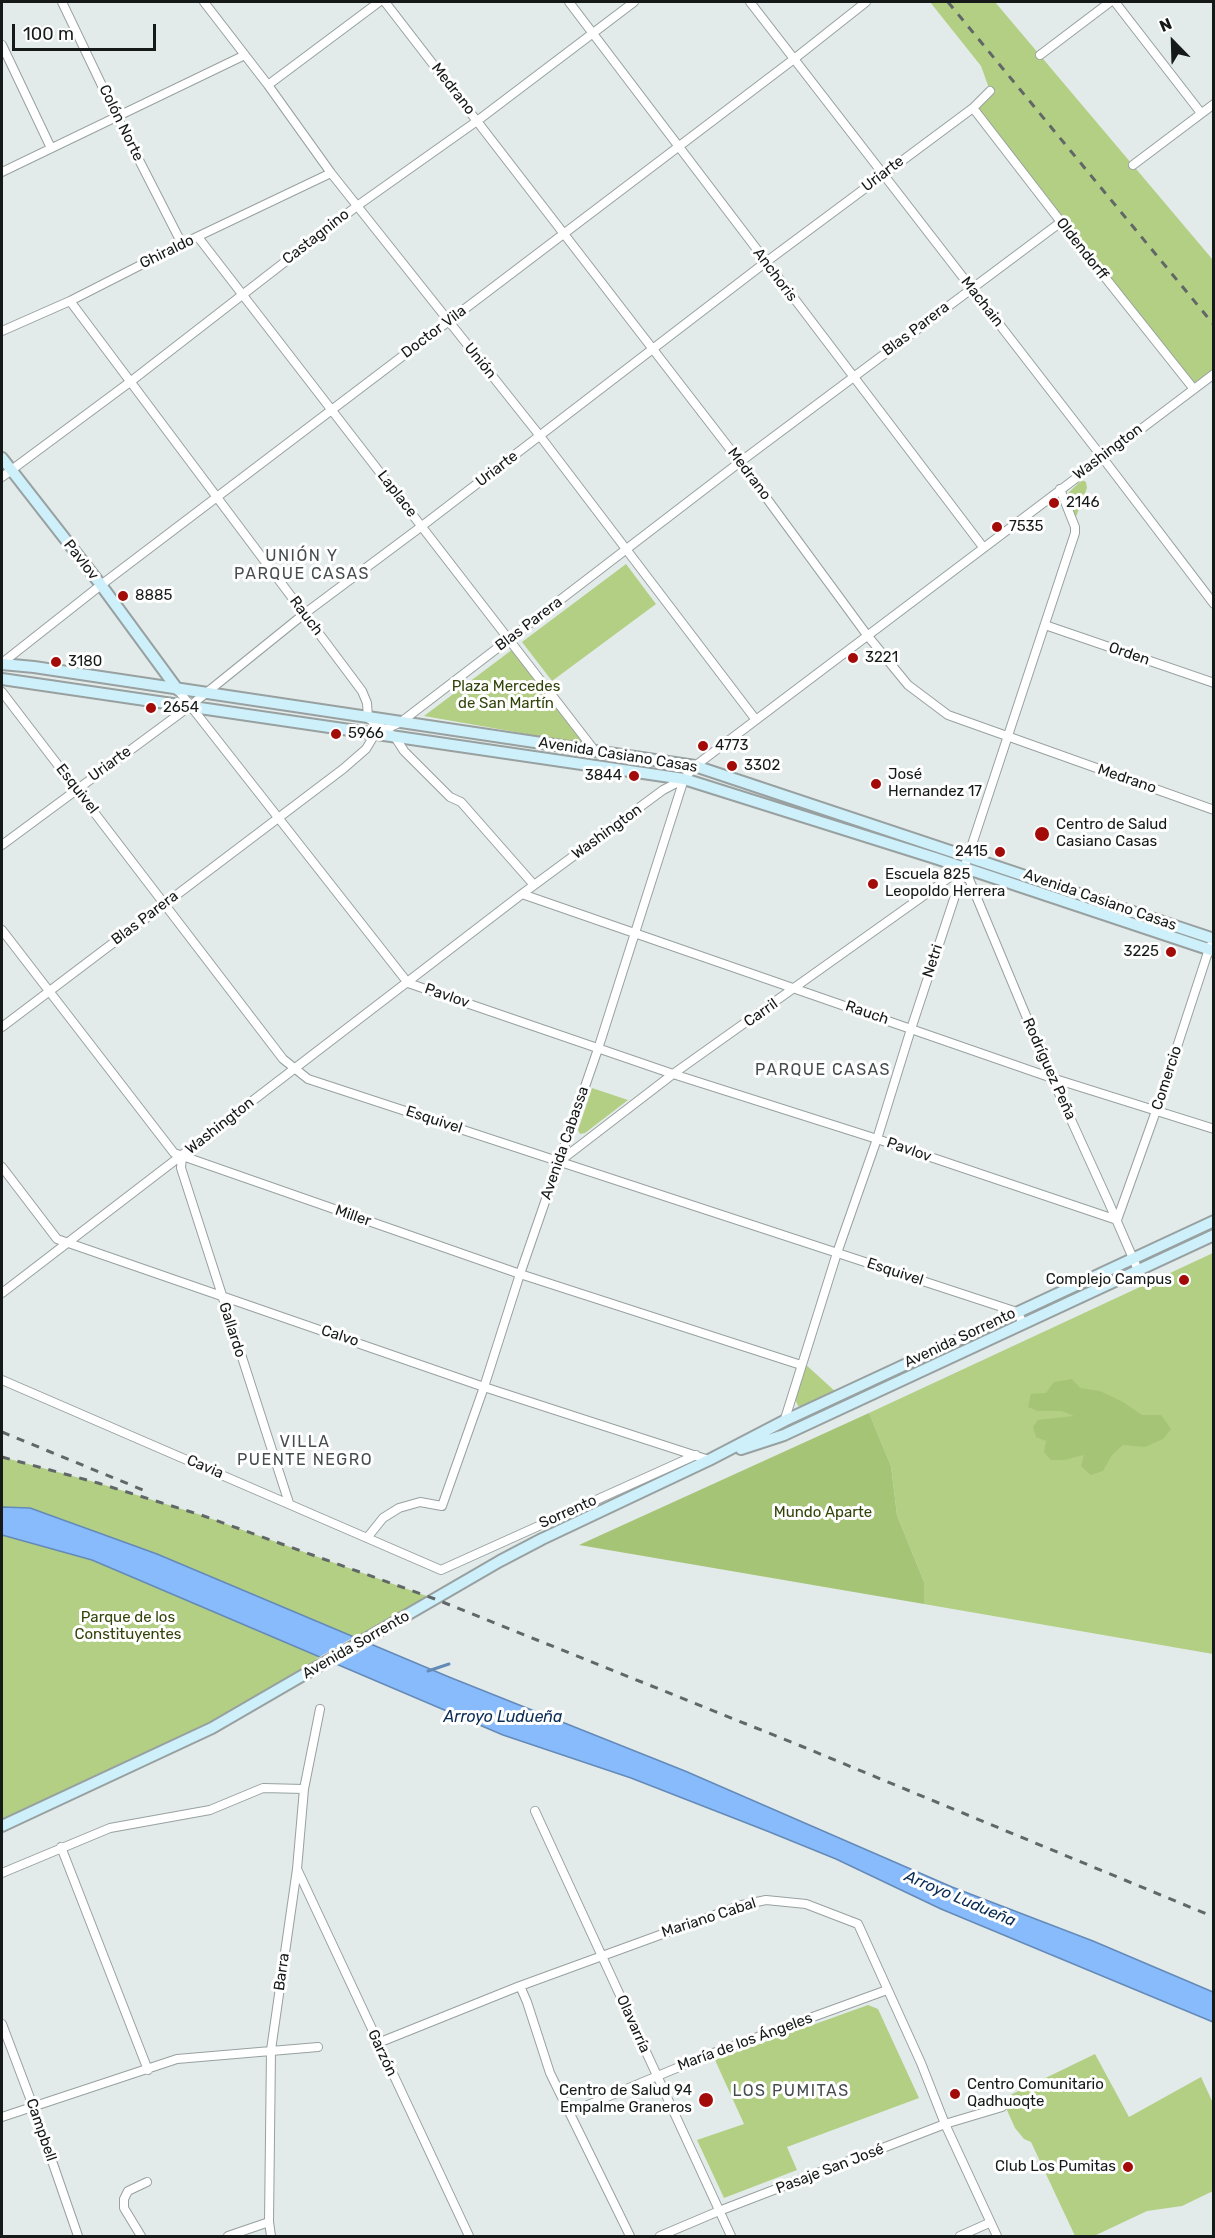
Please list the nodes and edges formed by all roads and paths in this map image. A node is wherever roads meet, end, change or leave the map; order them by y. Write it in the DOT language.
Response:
graph roads {
  1 [pos="62,2"];
  2 [pos="204,2"];
  3 [pos="379,2"];
  4 [pos="385,2"];
  5 [pos="569,2"];
  6 [pos="634,2"];
  7 [pos="750,2"];
  8 [pos="866,2"];
  9 [pos="1110,2"];
  10 [pos="1115,2"];
  11 [pos="593,33"];
  12 [pos="2,45"];
  13 [pos="245,55"];
  14 [pos="1040,55"];
  15 [pos="794,59"];
  16 [pos="268,85"];
  17 [pos="990,91"];
  18 [pos="1214,104"];
  19 [pos="973,108"];
  20 [pos="1201,113"];
  21 [pos="117,117"];
  22 [pos="477,121"];
  23 [pos="679,146"];
  24 [pos="51,148"];
  25 [pos="1133,165"];
  26 [pos="2,172"];
  27 [pos="332,173"];
  28 [pos="883,174"];
  29 [pos="357,206"];
  30 [pos="1061,222"];
  31 [pos="564,233"];
  32 [pos="198,237"];
  33 [pos="182,244"];
  34 [pos="766,262"];
  35 [pos="971,288"];
  36 [pos="243,295"];
  37 [pos="69,301"];
  38 [pos="448,321"];
  39 [pos="2,331"];
  40 [pos="653,350"];
  41 [pos="1214,374"];
  42 [pos="853,376"];
  43 [pos="130,382"];
  44 [pos="1192,388"];
  45 [pos="332,410"];
  46 [pos="540,436"];
  47 [pos="1102,456"];
  48 [pos="2,458"];
  49 [pos="740,462"];
  50 [pos="11,470"];
  51 [pos="2,477"];
  52 [pos="1060,489"];
  53 [pos="216,497"];
  54 [pos="422,526"];
  55 [pos="983,547"];
  56 [pos="626,550"];
  57 [pos="101,585"];
  58 [pos="1214,604"];
  59 [pos="304,614"];
  60 [pos="1045,625"];
  61 [pos="867,635"];
  62 [pos="510,639"];
  63 [pos="2,664"];
  64 [pos="2,679"];
  65 [pos="1214,682"];
  66 [pos="178,690"];
  67 [pos="2,692"];
  68 [pos="204,693"];
  69 [pos="190,706"];
  70 [pos="368,718"];
  71 [pos="756,720"];
  72 [pos="401,722"];
  73 [pos="380,732"];
  74 [pos="395,737"];
  75 [pos="1007,737"];
  76 [pos="595,751"];
  77 [pos="695,766"];
  78 [pos="684,779"];
  79 [pos="76,788"];
  80 [pos="1214,810"];
  81 [pos="278,817"];
  82 [pos="2,845"];
  83 [pos="968,856"];
  84 [pos="964,867"];
  85 [pos="534,885"];
  86 [pos="522,894"];
  87 [pos="165,903"];
  88 [pos="2,930"];
  89 [pos="635,933"];
  90 [pos="1213,937"];
  91 [pos="1211,950"];
  92 [pos="408,983"];
  93 [pos="797,988"];
  94 [pos="48,992"];
  95 [pos="2,1028"];
  96 [pos="911,1029"];
  97 [pos="598,1049"];
  98 [pos="295,1068"];
  99 [pos="673,1074"];
  100 [pos="1052,1077"];
  101 [pos="1156,1111"];
  102 [pos="1214,1129"];
  103 [pos="877,1139"];
  104 [pos="182,1156"];
  105 [pos="559,1161"];
  106 [pos="2,1167"];
  107 [pos="1117,1220"];
  108 [pos="1214,1221"];
  109 [pos="1214,1235"];
  110 [pos="68,1243"];
  111 [pos="837,1253"];
  112 [pos="1133,1258"];
  113 [pos="1137,1270"];
  114 [pos="520,1274"];
  115 [pos="2,1293"];
  116 [pos="222,1298"];
  117 [pos="1017,1312"];
  118 [pos="1023,1323"];
  119 [pos="801,1365"];
  120 [pos="2,1380"];
  121 [pos="484,1387"];
  122 [pos="784,1421"];
  123 [pos="784,1435"];
  124 [pos="696,1455"];
  125 [pos="709,1460"];
  126 [pos="289,1503"];
  127 [pos="367,1538"];
  128 [pos="441,1570"];
  129 [pos="320,1709"];
  130 [pos="304,1789"];
  131 [pos="535,1811"];
  132 [pos="2,1826"];
  133 [pos="62,1847"];
  134 [pos="297,1869"];
  135 [pos="2,1873"];
  136 [pos="603,1956"];
  137 [pos="520,1986"];
  138 [pos="887,1990"];
  139 [pos="2,2024"];
  140 [pos="378,2043"];
  141 [pos="318,2047"];
  142 [pos="271,2050"];
  143 [pos="148,2070"];
  144 [pos="656,2075"];
  145 [pos="33,2106"];
  146 [pos="1002,2107"];
  147 [pos="571,2112"];
  148 [pos="2,2117"];
  149 [pos="945,2124"];
  150 [pos="147,2182"];
  151 [pos="719,2211"];
  152 [pos="269,2222"];
  153 [pos="989,2223"];
  154 [pos="78,2236"];
  155 [pos="141,2236"];
  156 [pos="228,2236"];
  157 [pos="271,2236"];
  158 [pos="469,2236"];
  159 [pos="630,2236"];
  160 [pos="660,2236"];
  161 [pos="731,2236"];
  162 [pos="960,2236"];
  163 [pos="997,2236"];
  1 -- 21 [label="street, Colón Norte"];
  2 -- 13 [label="street, Unión"];
  3 -- 16 [label="street"];
  4 -- 22 [label="street, Medrano"];
  5 -- 11 [label="street, Anchoris"];
  6 -- 11 [label="street, Castagnino"];
  7 -- 15 [label="street, Machain"];
  8 -- 15 [label="street, Doctor Vila"];
  9 -- 14 [label="street"];
  10 -- 20 [label="street"];
  11 -- 22 [label="street, Castagnino"];
  11 -- 23 [label="street, Anchoris"];
  12 -- 24 [label="street"];
  13 -- 16 [label="street, Unión"];
  13 -- 21 [label="street"];
  15 -- 23 [label="street, Doctor Vila"];
  15 -- 28 [label="street, Machain"];
  16 -- 27 [label="street, Unión"];
  17 -- 19 [label="street, Uriarte"];
  18 -- 20 [label="street"];
  19 -- 28 [label="street, Uriarte"];
  19 -- 30 [label="street, Oldendorff"];
  20 -- 25 [label="street"];
  21 -- 24 [label="street"];
  21 -- 33 [label="street, Colón Norte"];
  22 -- 29 [label="street, Castagnino"];
  22 -- 31 [label="street, Medrano"];
  23 -- 31 [label="street, Doctor Vila"];
  23 -- 34 [label="street, Anchoris"];
  24 -- 26 [label="street"];
  27 -- 29 [label="street, Unión"];
  27 -- 32 [label="street, Ghiraldo"];
  28 -- 34 [label="street, Uriarte"];
  28 -- 35 [label="street, Machain"];
  29 -- 36 [label="street, Castagnino"];
  29 -- 38 [label="street, Unión"];
  30 -- 35 [label="street, Blas Parera"];
  30 -- 44 [label="street, Oldendorff"];
  31 -- 38 [label="street, Doctor Vila"];
  31 -- 40 [label="street, Medrano"];
  32 -- 33 [label="street, Ghiraldo"];
  32 -- 36 [label="street, Laplace"];
  33 -- 37 [label="street, Ghiraldo"];
  34 -- 40 [label="street, Uriarte"];
  34 -- 42 [label="street, Anchoris"];
  35 -- 42 [label="street, Blas Parera"];
  35 -- 47 [label="street, Machain"];
  36 -- 43 [label="street, Castagnino"];
  36 -- 45 [label="street, Laplace"];
  37 -- 39 [label="street, Ghiraldo"];
  37 -- 43 [label="street, Rauch"];
  38 -- 45 [label="street, Doctor Vila"];
  38 -- 46 [label="street, Unión"];
  40 -- 46 [label="street, Uriarte"];
  40 -- 49 [label="street, Medrano"];
  41 -- 44 [label="street, Washington"];
  42 -- 49 [label="street, Blas Parera"];
  42 -- 55 [label="street, Anchoris"];
  43 -- 50 [label="street, Castagnino"];
  43 -- 53 [label="street, Rauch"];
  44 -- 47 [label="street, Washington"];
  45 -- 53 [label="street, Doctor Vila"];
  45 -- 54 [label="street, Laplace"];
  46 -- 54 [label="street, Uriarte"];
  46 -- 56 [label="street, Unión"];
  47 -- 52 [label="street, Washington"];
  47 -- 58 [label="street, Machain"];
  48 -- 50 [label="main road, Pavlov"];
  49 -- 56 [label="street, Blas Parera"];
  49 -- 61 [label="street, Medrano"];
  50 -- 51 [label="street, Castagnino"];
  50 -- 57 [label="main road, Pavlov"];
  52 -- 55 [label="street, Washington"];
  52 -- 60 [label="street, Netri"];
  53 -- 57 [label="street, Doctor Vila"];
  53 -- 59 [label="street, Rauch"];
  54 -- 59 [label="street, Uriarte"];
  54 -- 62 [label="street, Laplace"];
  55 -- 61 [label="street, Washington"];
  56 -- 62 [label="street, Blas Parera"];
  56 -- 71 [label="street, Unión"];
  57 -- 63 [label="street, Doctor Vila"];
  57 -- 66 [label="main road, Pavlov"];
  59 -- 68 [label="street, Uriarte"];
  59 -- 70 [label="street, Rauch"];
  60 -- 65 [label="street, Orden"];
  60 -- 75 [label="street, Netri"];
  61 -- 71 [label="street, Washington"];
  61 -- 75 [label="street, Medrano"];
  62 -- 72 [label="street, Blas Parera"];
  62 -- 76 [label="street, Laplace"];
  63 -- 66 [label="main road, Avenida Casiano Casas"];
  64 -- 69 [label="main road, Avenida Casiano Casas"];
  66 -- 68 [label="main road, Avenida Casiano Casas"];
  66 -- 69 [label="street, Pavlov"];
  67 -- 79 [label="street, Esquivel"];
  68 -- 69 [label="street, Uriarte"];
  68 -- 70 [label="main road, Avenida Casiano Casas"];
  69 -- 73 [label="main road, Avenida Casiano Casas"];
  69 -- 79 [label="street, Uriarte"];
  69 -- 81 [label="street, Pavlov"];
  70 -- 72 [label="main road, Avenida Casiano Casas"];
  70 -- 73 [label="street"];
  71 -- 77 [label="street, Washington"];
  72 -- 73 [label="street, Blas Parera"];
  72 -- 76 [label="main road, Avenida Casiano Casas"];
  73 -- 74 [label="main road, Avenida Casiano Casas"];
  73 -- 81 [label="street, Blas Parera"];
  74 -- 78 [label="main road, Avenida Casiano Casas"];
  74 -- 85 [label="street"];
  75 -- 80 [label="street, Medrano"];
  75 -- 83 [label="street, Netri"];
  76 -- 77 [label="main road, Avenida Casiano Casas"];
  77 -- 78 [label="street, Washington"];
  77 -- 83 [label="main road, Avenida Casiano Casas"];
  78 -- 84 [label="main road, Avenida Casiano Casas"];
  78 -- 85 [label="street, Washington"];
  78 -- 89 [label="street, Avenida Cabassa"];
  79 -- 82 [label="street, Uriarte"];
  79 -- 87 [label="street, Esquivel"];
  81 -- 87 [label="street, Blas Parera"];
  81 -- 92 [label="street, Pavlov"];
  83 -- 84 [label="street, Netri"];
  83 -- 90 [label="main road, Avenida Casiano Casas"];
  84 -- 91 [label="main road, Avenida Casiano Casas"];
  84 -- 93 [label="street, Carril"];
  84 -- 96 [label="street, Netri"];
  84 -- 100 [label="street, Rodríguez Peña"];
  85 -- 86 [label="street, Washington"];
  86 -- 89 [label="street, Rauch"];
  86 -- 92 [label="street, Washington"];
  87 -- 94 [label="street, Blas Parera"];
  87 -- 98 [label="street, Esquivel"];
  88 -- 94 [label="street, Miller"];
  89 -- 93 [label="street, Rauch"];
  89 -- 97 [label="street, Avenida Cabassa"];
  90 -- 91 [label="street, Comercio"];
  91 -- 101 [label="street, Comercio"];
  92 -- 97 [label="street, Pavlov"];
  92 -- 98 [label="street, Washington"];
  93 -- 96 [label="street, Rauch"];
  93 -- 99 [label="street, Carril"];
  94 -- 95 [label="street, Blas Parera"];
  94 -- 104 [label="street, Miller"];
  96 -- 100 [label="street, Rauch"];
  96 -- 103 [label="street, Netri"];
  97 -- 99 [label="street, Pavlov"];
  97 -- 105 [label="street, Avenida Cabassa"];
  98 -- 104 [label="street, Washington"];
  98 -- 105 [label="street, Esquivel"];
  99 -- 103 [label="street, Pavlov"];
  99 -- 105 [label="street, Carril"];
  100 -- 101 [label="street, Rauch"];
  100 -- 107 [label="street, Rodríguez Peña"];
  101 -- 102 [label="street, Rauch"];
  101 -- 107 [label="street, Comercio"];
  103 -- 107 [label="street, Pavlov"];
  103 -- 111 [label="street, Netri"];
  104 -- 110 [label="street, Washington"];
  104 -- 114 [label="street, Miller"];
  104 -- 116 [label="street, Gallardo"];
  105 -- 111 [label="street, Esquivel"];
  105 -- 114 [label="street, Avenida Cabassa"];
  106 -- 110 [label="street, Calvo"];
  107 -- 112 [label="street, Rodríguez Peña"];
  108 -- 112 [label="main road, Avenida Sorrento"];
  109 -- 113 [label="main road, Avenida Sorrento"];
  110 -- 115 [label="street, Washington"];
  110 -- 116 [label="street, Calvo"];
  111 -- 117 [label="street, Esquivel"];
  111 -- 119 [label="street, Netri"];
  112 -- 113 [label="street, Rodríguez Peña"];
  112 -- 117 [label="main road, Avenida Sorrento"];
  113 -- 118 [label="main road, Avenida Sorrento"];
  114 -- 119 [label="street, Miller"];
  114 -- 121 [label="street, Avenida Cabassa"];
  116 -- 121 [label="street, Calvo"];
  116 -- 126 [label="street, Gallardo"];
  117 -- 118 [label="street"];
  117 -- 122 [label="main road, Avenida Sorrento"];
  118 -- 123 [label="main road, Avenida Sorrento"];
  119 -- 122 [label="street, Netri"];
  120 -- 126 [label="street, Cavia"];
  121 -- 124 [label="street, Calvo"];
  121 -- 127 [label="street, Avenida Cabassa"];
  122 -- 123 [label="street, Netri"];
  122 -- 125 [label="main road, Avenida Sorrento"];
  123 -- 125 [label="main road, Avenida Sorrento"];
  124 -- 125 [label="street, Calvo"];
  124 -- 128 [label="street, Sorrento"];
  125 -- 132 [label="main road, Avenida Sorrento"];
  126 -- 127 [label="street, Cavia"];
  127 -- 128 [label="street, Cavia"];
  129 -- 130 [label="street, Barra"];
  130 -- 133 [label="street"];
  130 -- 134 [label="street, Barra"];
  131 -- 136 [label="street, Olavarría"];
  133 -- 135 [label="street"];
  133 -- 143 [label="street"];
  134 -- 140 [label="street, Garzón"];
  134 -- 142 [label="street, Barra"];
  136 -- 137 [label="street, Mariano Cabal"];
  136 -- 138 [label="street, Mariano Cabal"];
  136 -- 144 [label="street, Olavarría"];
  137 -- 140 [label="street, Mariano Cabal"];
  137 -- 147 [label="street"];
  138 -- 144 [label="street, María de los Ángeles"];
  138 -- 149 [label="street, Mariano Cabal"];
  139 -- 145 [label="street, Campbell"];
  140 -- 158 [label="street, Garzón"];
  141 -- 142 [label="street"];
  142 -- 143 [label="street"];
  142 -- 152 [label="street, Barra"];
  143 -- 145 [label="street"];
  144 -- 147 [label="street, María de los Ángeles"];
  144 -- 151 [label="street, Olavarría"];
  145 -- 148 [label="street"];
  145 -- 154 [label="street, Campbell"];
  146 -- 149 [label="street, Pasaje San José"];
  147 -- 159 [label="street"];
  149 -- 151 [label="street, Pasaje San José"];
  149 -- 153 [label="street, Mariano Cabal"];
  150 -- 155 [label="street"];
  151 -- 160 [label="street, Pasaje San José"];
  151 -- 161 [label="street, Olavarría"];
  152 -- 156 [label="street"];
  152 -- 157 [label="street, Barra"];
  153 -- 162 [label="street"];
  153 -- 163 [label="street, Mariano Cabal"];
}
